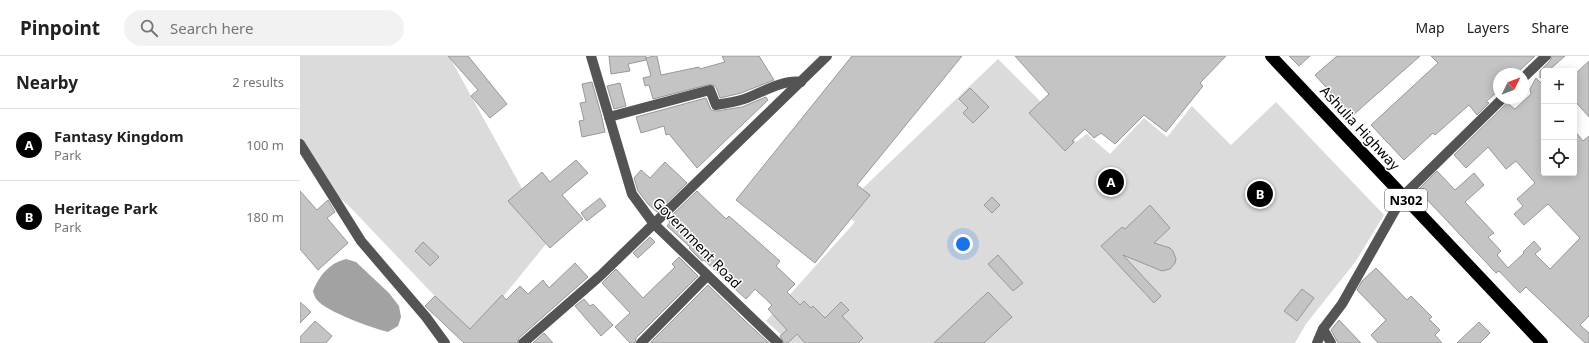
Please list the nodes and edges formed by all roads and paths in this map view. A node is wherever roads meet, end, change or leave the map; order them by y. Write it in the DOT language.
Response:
graph roads {
  1 [pos="591,56"];
  2 [pos="827,56"];
  3 [pos="1271,56"];
  4 [pos="1546,56"];
  5 [pos="1529,72"];
  6 [pos="801,82"];
  7 [pos="1497,104"];
  8 [pos="608,117"];
  9 [pos="300,144"];
  10 [pos="1403,196"];
  11 [pos="654,224"];
  12 [pos="707,276"];
  13 [pos="1323,329"];
  14 [pos="444,343"];
  15 [pos="523,343"];
  16 [pos="641,343"];
  17 [pos="778,343"];
  18 [pos="1317,343"];
  19 [pos="1331,343"];
  20 [pos="1542,343"];
  1 -- 8 [label="street, Government Road"];
  2 -- 6 [label="street"];
  3 -- 10 [label="highway, Ashulia Highway / N302"];
  4 -- 5 [label="street"];
  6 -- 8 [label="street"];
  6 -- 11 [label="street"];
  7 -- 10 [label="street"];
  8 -- 11 [label="street, Government Road"];
  9 -- 14 [label="street"];
  10 -- 13 [label="street"];
  10 -- 20 [label="highway, Ashulia Highway / N302"];
  11 -- 12 [label="street, Government Road"];
  11 -- 15 [label="street"];
  12 -- 16 [label="street"];
  12 -- 17 [label="street, Government Road"];
  13 -- 18 [label="street"];
  13 -- 19 [label="street"];
}
